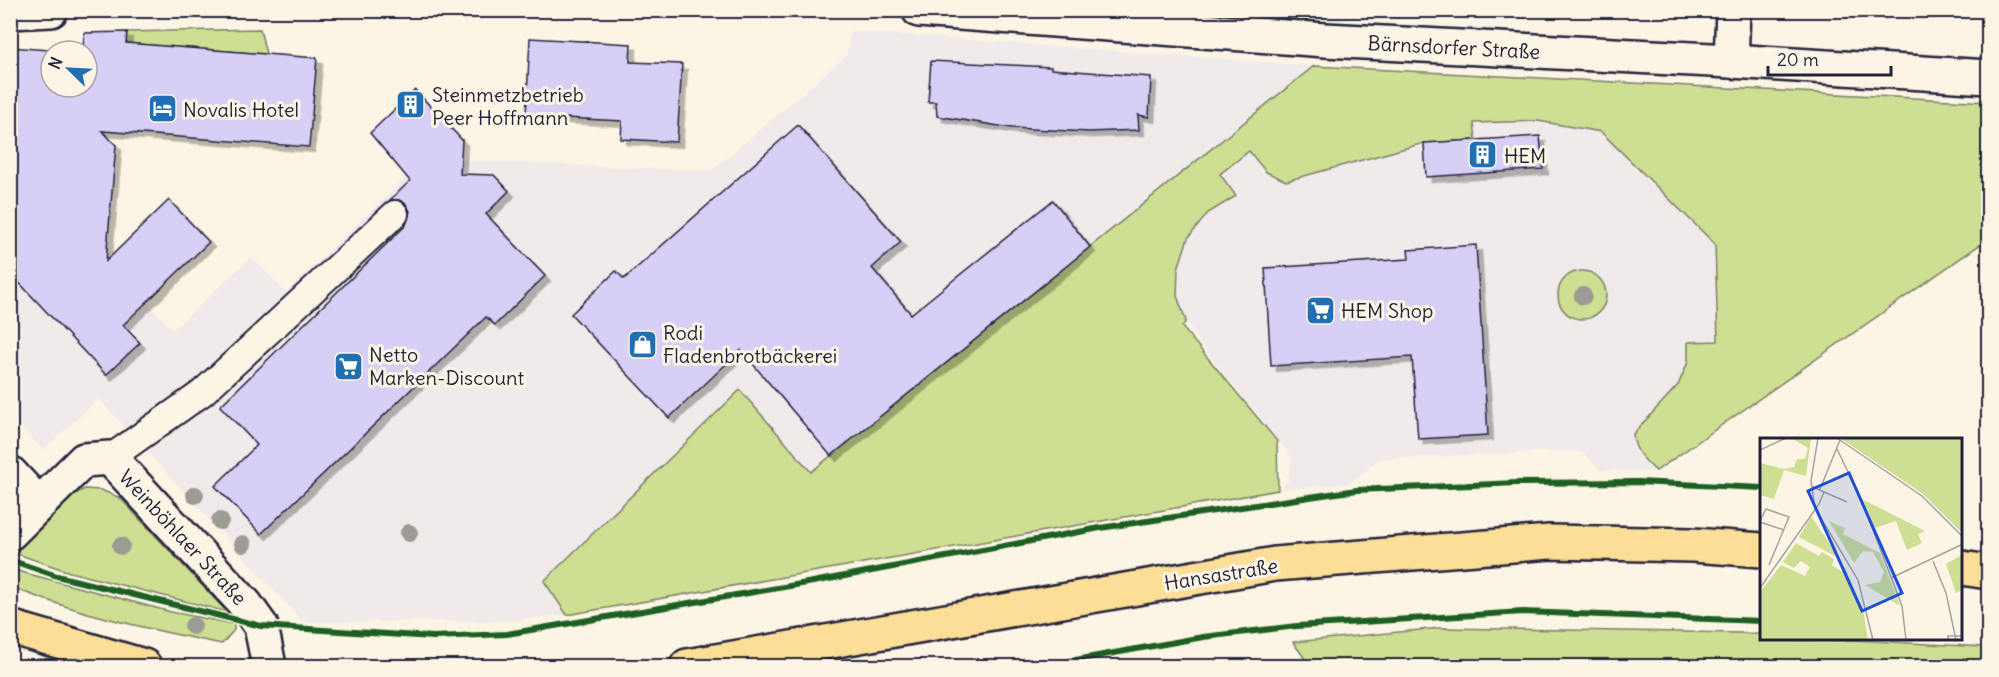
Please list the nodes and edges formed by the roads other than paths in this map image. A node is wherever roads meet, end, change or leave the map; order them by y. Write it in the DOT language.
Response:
graph roads {
  1 [pos="51,10"];
  2 [pos="919,10"];
  3 [pos="1733,10"];
  4 [pos="10,12"];
  5 [pos="1731,61"];
  6 [pos="1989,77"];
  7 [pos="395,214"];
  8 [pos="110,458"];
  9 [pos="10,473"];
  10 [pos="38,502"];
  11 [pos="10,532"];
  12 [pos="1760,550"];
  13 [pos="1963,568"];
  14 [pos="1989,572"];
  15 [pos="10,627"];
  16 [pos="144,666"];
  17 [pos="269,666"];
  18 [pos="687,666"];
  1 -- 4 [label="street"];
  2 -- 5 [label="street, Bärnsdorfer Straße"];
  3 -- 5 [label="street"];
  5 -- 6 [label="street, Bärnsdorfer Straße"];
  7 -- 8 [label="lane"];
  8 -- 10 [label="street, Weinböhlaer Straße"];
  8 -- 17 [label="street, Weinböhlaer Straße"];
  9 -- 10 [label="street"];
  10 -- 11 [label="street, Weinböhlaer Straße"];
  12 -- 18 [label="main road, Hansastraße"];
  13 -- 14 [label="main road"];
  15 -- 16 [label="main road"];
}
